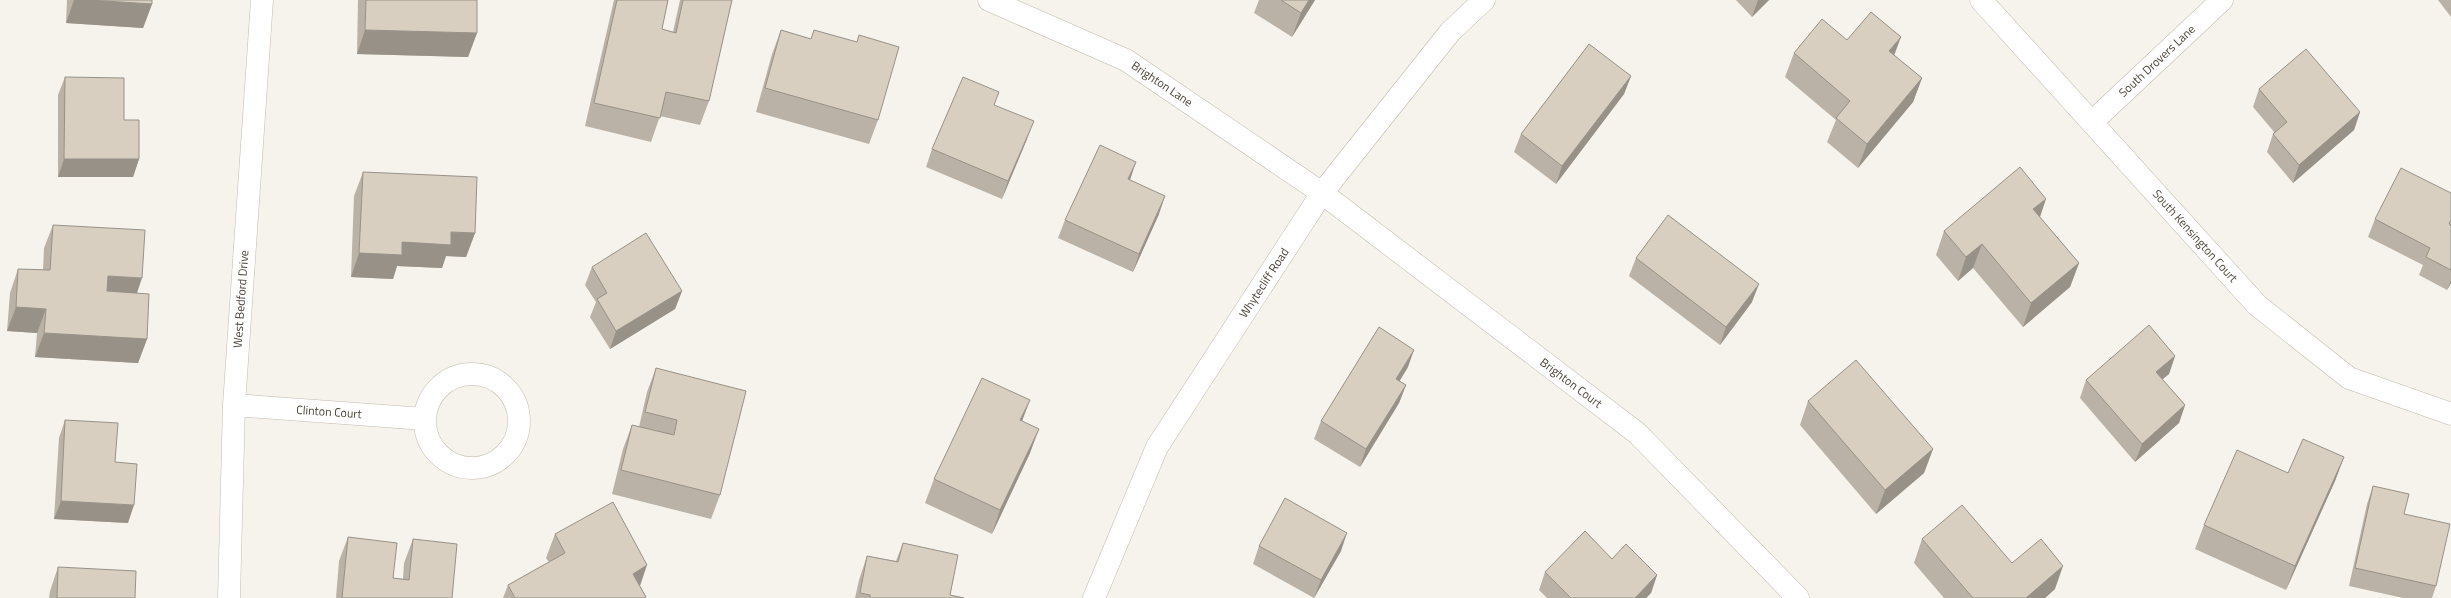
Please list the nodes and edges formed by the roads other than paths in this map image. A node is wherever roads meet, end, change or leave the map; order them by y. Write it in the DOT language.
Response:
graph roads {
  1 [pos="262,0"];
  2 [pos="989,0"];
  3 [pos="1484,0"];
  4 [pos="1981,0"];
  5 [pos="2222,0"];
  6 [pos="2092,122"];
  7 [pos="1322,192"];
  8 [pos="234,405"];
  9 [pos="2451,414"];
  10 [pos="425,419"];
  11 [pos="229,598"];
  12 [pos="1094,598"];
  13 [pos="1798,598"];
  1 -- 8 [label="street, West Bedford Drive"];
  2 -- 7 [label="street, Brighton Lane"];
  3 -- 7 [label="street, Whytecliff Road"];
  4 -- 6 [label="street, South Kensington Court"];
  5 -- 6 [label="street, South Drovers Lane"];
  6 -- 9 [label="street, South Kensington Court"];
  7 -- 12 [label="street, Whytecliff Road"];
  7 -- 13 [label="street, Brighton Court"];
  8 -- 10 [label="street, Clinton Court"];
  8 -- 11 [label="street, West Bedford Drive"];
  10 -- 10 [label="street"];
}
